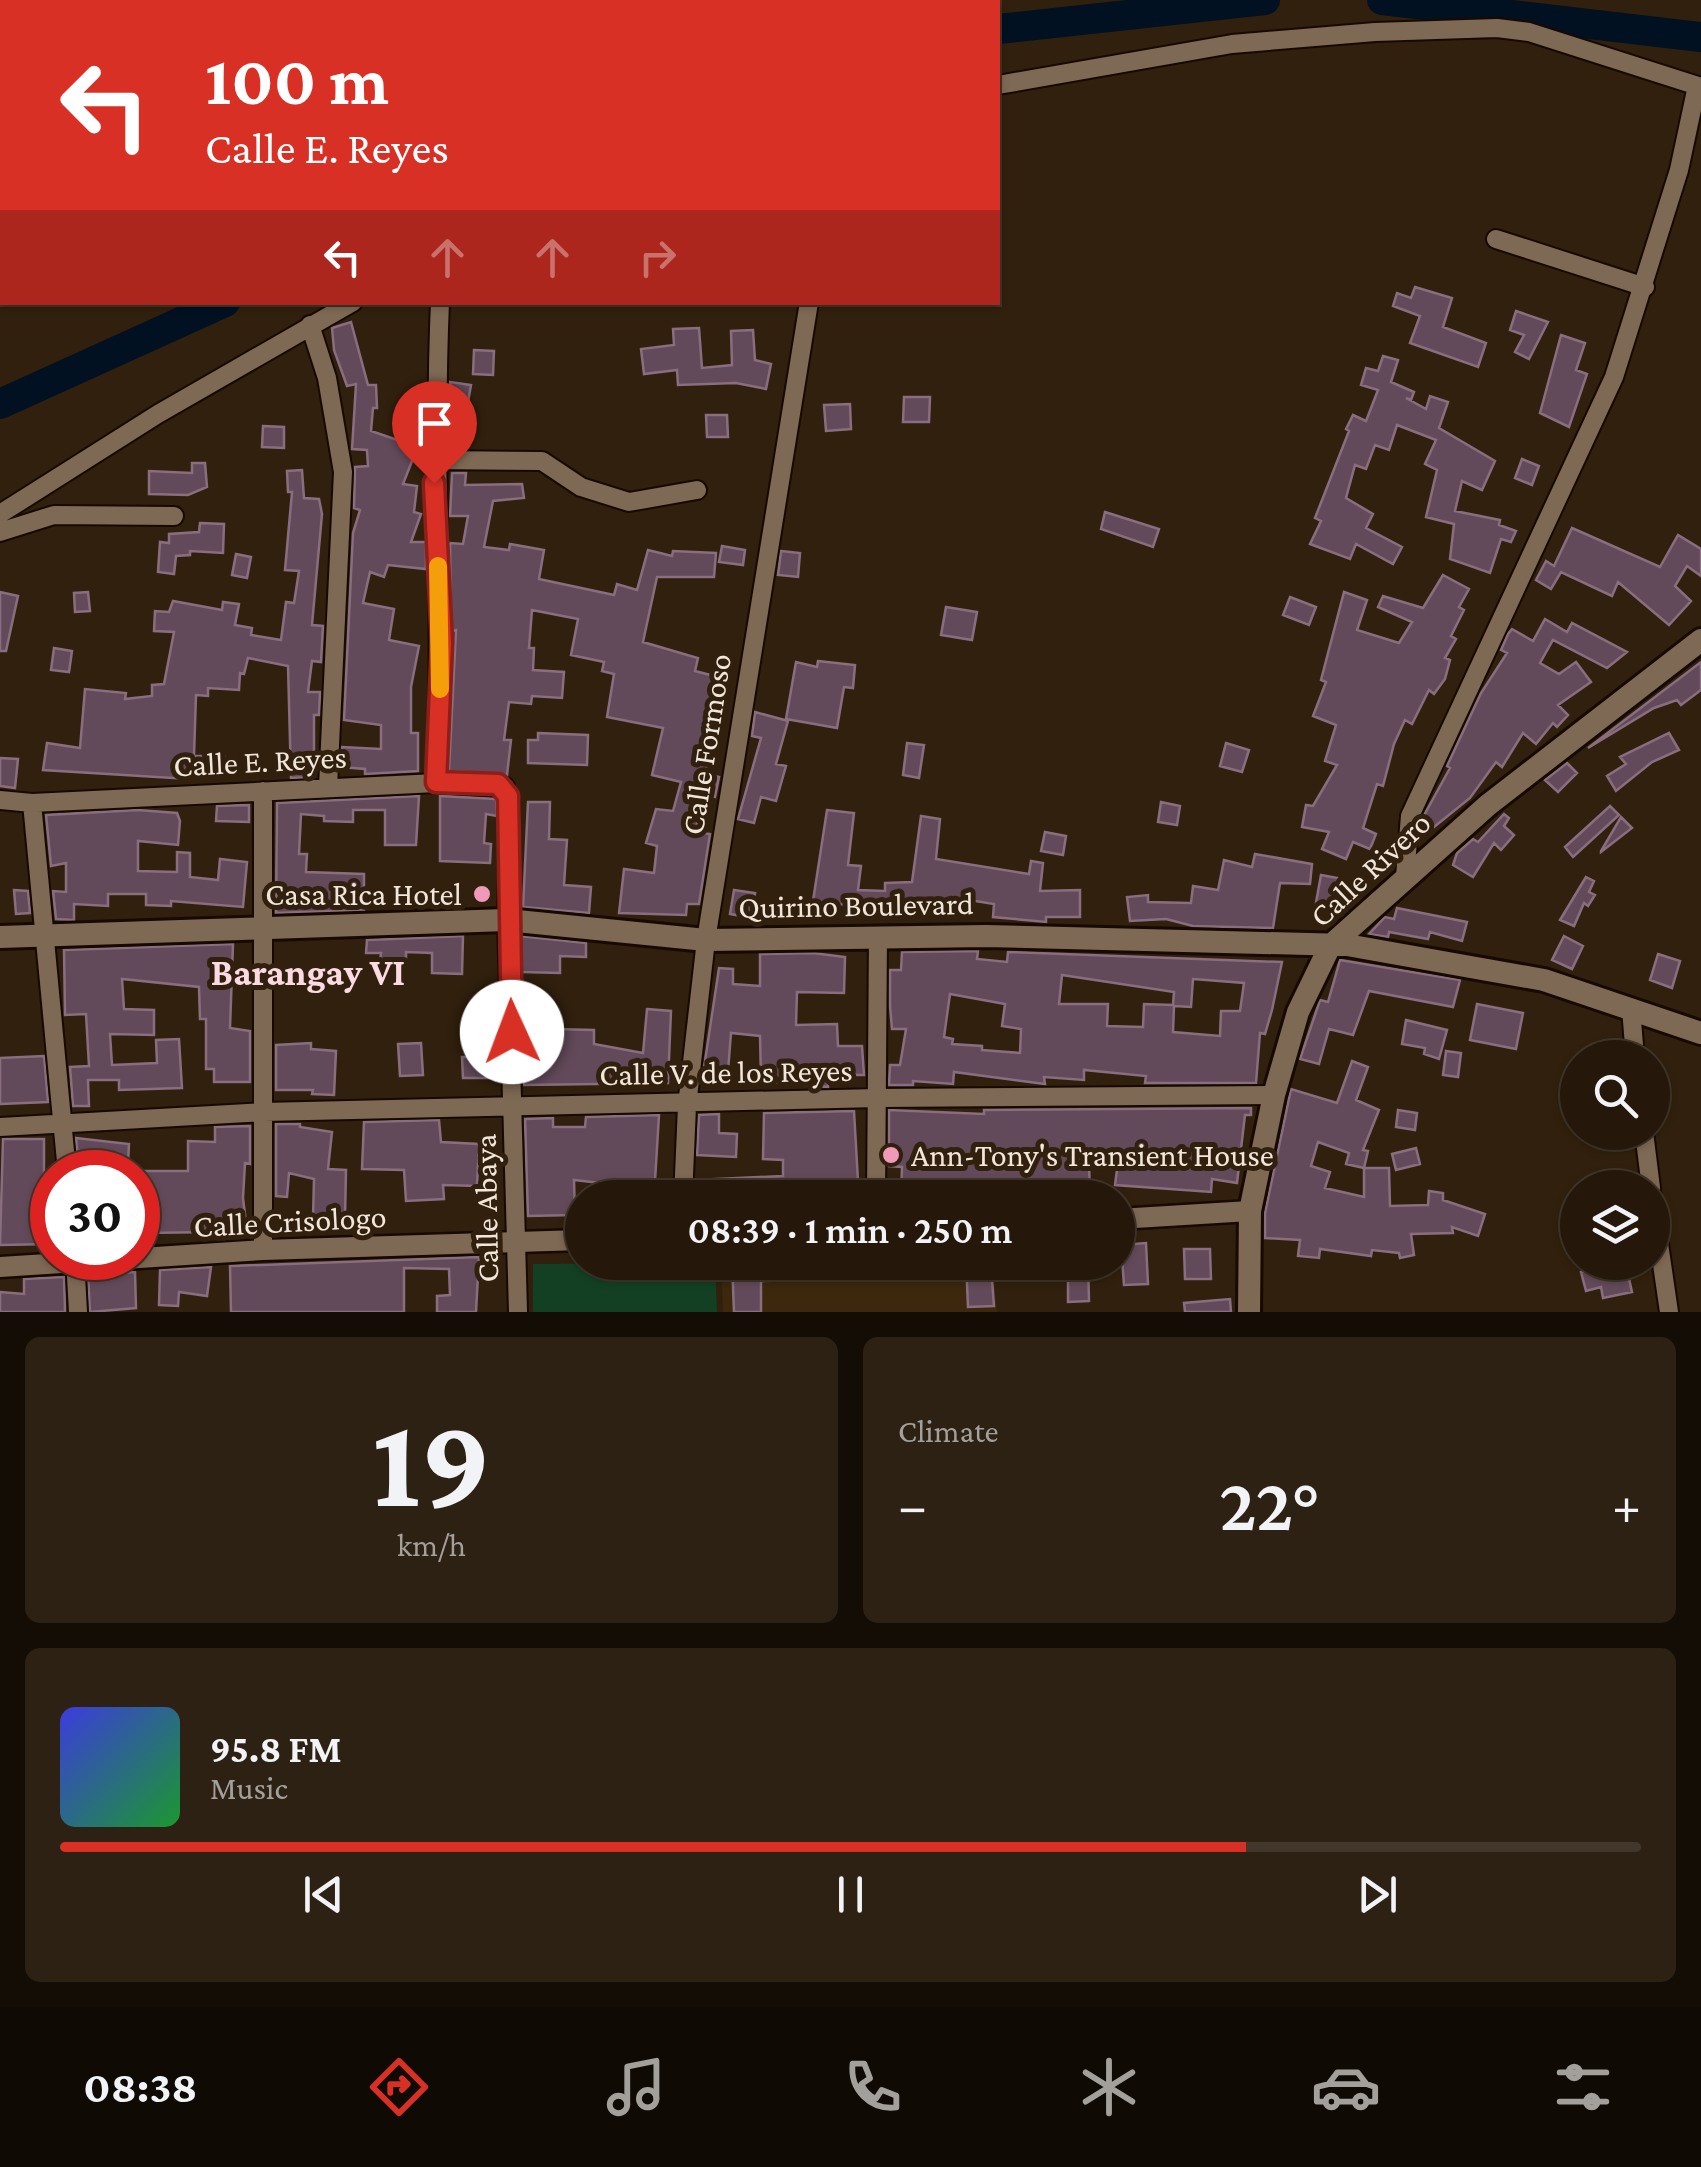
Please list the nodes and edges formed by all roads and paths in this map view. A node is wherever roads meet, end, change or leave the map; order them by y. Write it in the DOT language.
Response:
graph roads {
  1 [pos="1000,85"];
  2 [pos="1699,87"];
  3 [pos="1496,239"];
  4 [pos="1645,286"];
  5 [pos="348,305"];
  6 [pos="440,305"];
  7 [pos="809,305"];
  8 [pos="310,325"];
  9 [pos="434,460"];
  10 [pos="697,490"];
  11 [pos="0,514"];
  12 [pos="174,516"];
  13 [pos="0,532"];
  14 [pos="1701,640"];
  15 [pos="436,782"];
  16 [pos="328,788"];
  17 [pos="262,791"];
  18 [pos="0,800"];
  19 [pos="32,803"];
  20 [pos="510,804"];
  21 [pos="1406,877"];
  22 [pos="508,920"];
  23 [pos="263,929"];
  24 [pos="45,934"];
  25 [pos="0,936"];
  26 [pos="878,936"];
  27 [pos="706,940"];
  28 [pos="1330,946"];
  29 [pos="1632,1008"];
  30 [pos="1701,1033"];
  31 [pos="1634,1040"];
  32 [pos="1274,1095"];
  33 [pos="878,1098"];
  34 [pos="514,1106"];
  35 [pos="688,1106"];
  36 [pos="264,1112"];
  37 [pos="63,1123"];
  38 [pos="0,1128"];
  39 [pos="66,1150"];
  40 [pos="684,1180"];
  41 [pos="876,1180"];
  42 [pos="1250,1211"];
  43 [pos="1135,1218"];
  44 [pos="565,1241"];
  45 [pos="516,1243"];
  46 [pos="263,1250"];
  47 [pos="160,1256"];
  48 [pos="30,1264"];
  49 [pos="0,1266"];
  50 [pos="76,1280"];
  51 [pos="1664,1280"];
  52 [pos="78,1312"];
  53 [pos="518,1312"];
  54 [pos="1249,1312"];
  55 [pos="1669,1312"];
  1 -- 2 [label="street"];
  2 -- 4 [label="street"];
  3 -- 4 [label="street"];
  4 -- 21 [label="street"];
  5 -- 8 [label="street"];
  6 -- 9 [label="street"];
  7 -- 27 [label="street, Calle Formoso"];
  8 -- 11 [label="street"];
  8 -- 16 [label="street"];
  9 -- 10 [label="street"];
  9 -- 15 [label="street"];
  12 -- 13 [label="street"];
  14 -- 21 [label="main road, Calle Rivero"];
  15 -- 16 [label="street, Calle E. Reyes"];
  15 -- 20 [label="street, Calle E. Reyes"];
  16 -- 17 [label="street, Calle E. Reyes"];
  17 -- 19 [label="street, Calle E. Reyes"];
  17 -- 23 [label="street"];
  18 -- 19 [label="street, Calle E. Reyes"];
  19 -- 24 [label="street"];
  20 -- 22 [label="street, Calle Abaya"];
  21 -- 28 [label="main road, Calle Rivero"];
  22 -- 23 [label="main road, Quirino Boulevard"];
  22 -- 27 [label="main road, Quirino Boulevard"];
  22 -- 34 [label="street, Calle Abaya"];
  23 -- 24 [label="main road, Quirino Boulevard"];
  23 -- 36 [label="street"];
  24 -- 25 [label="main road, Quirino Boulevard"];
  24 -- 37 [label="street"];
  26 -- 27 [label="main road, Quirino Boulevard"];
  26 -- 28 [label="main road, Quirino Boulevard"];
  26 -- 33 [label="street"];
  27 -- 35 [label="street, Calle Formoso"];
  28 -- 29 [label="main road, Quirino Boulevard"];
  28 -- 32 [label="main road, Calle Rivero"];
  29 -- 30 [label="main road, Quirino Boulevard"];
  29 -- 31 [label="street"];
  32 -- 33 [label="street, Calle V. de los Reyes"];
  32 -- 42 [label="main road, Calle Rivero"];
  33 -- 35 [label="street, Calle V. de los Reyes"];
  33 -- 41 [label="street"];
  34 -- 35 [label="street, Calle V. de los Reyes"];
  34 -- 36 [label="street, Calle V. de los Reyes"];
  34 -- 45 [label="street, Calle Abaya"];
  35 -- 40 [label="street, Calle Formoso"];
  36 -- 37 [label="street, Calle V. de los Reyes"];
  36 -- 46 [label="street"];
  37 -- 38 [label="street, Calle V. de los Reyes"];
  37 -- 39 [label="street"];
  42 -- 43 [label="street"];
  42 -- 54 [label="main road, Calle Rivero"];
  44 -- 45 [label="street, Calle Crisologo"];
  45 -- 46 [label="street, Calle Crisologo"];
  45 -- 53 [label="street, Calle Abaya"];
  46 -- 47 [label="street, Calle Crisologo"];
  48 -- 49 [label="street, Calle Crisologo"];
  50 -- 52 [label="street"];
  51 -- 55 [label="street"];
}
